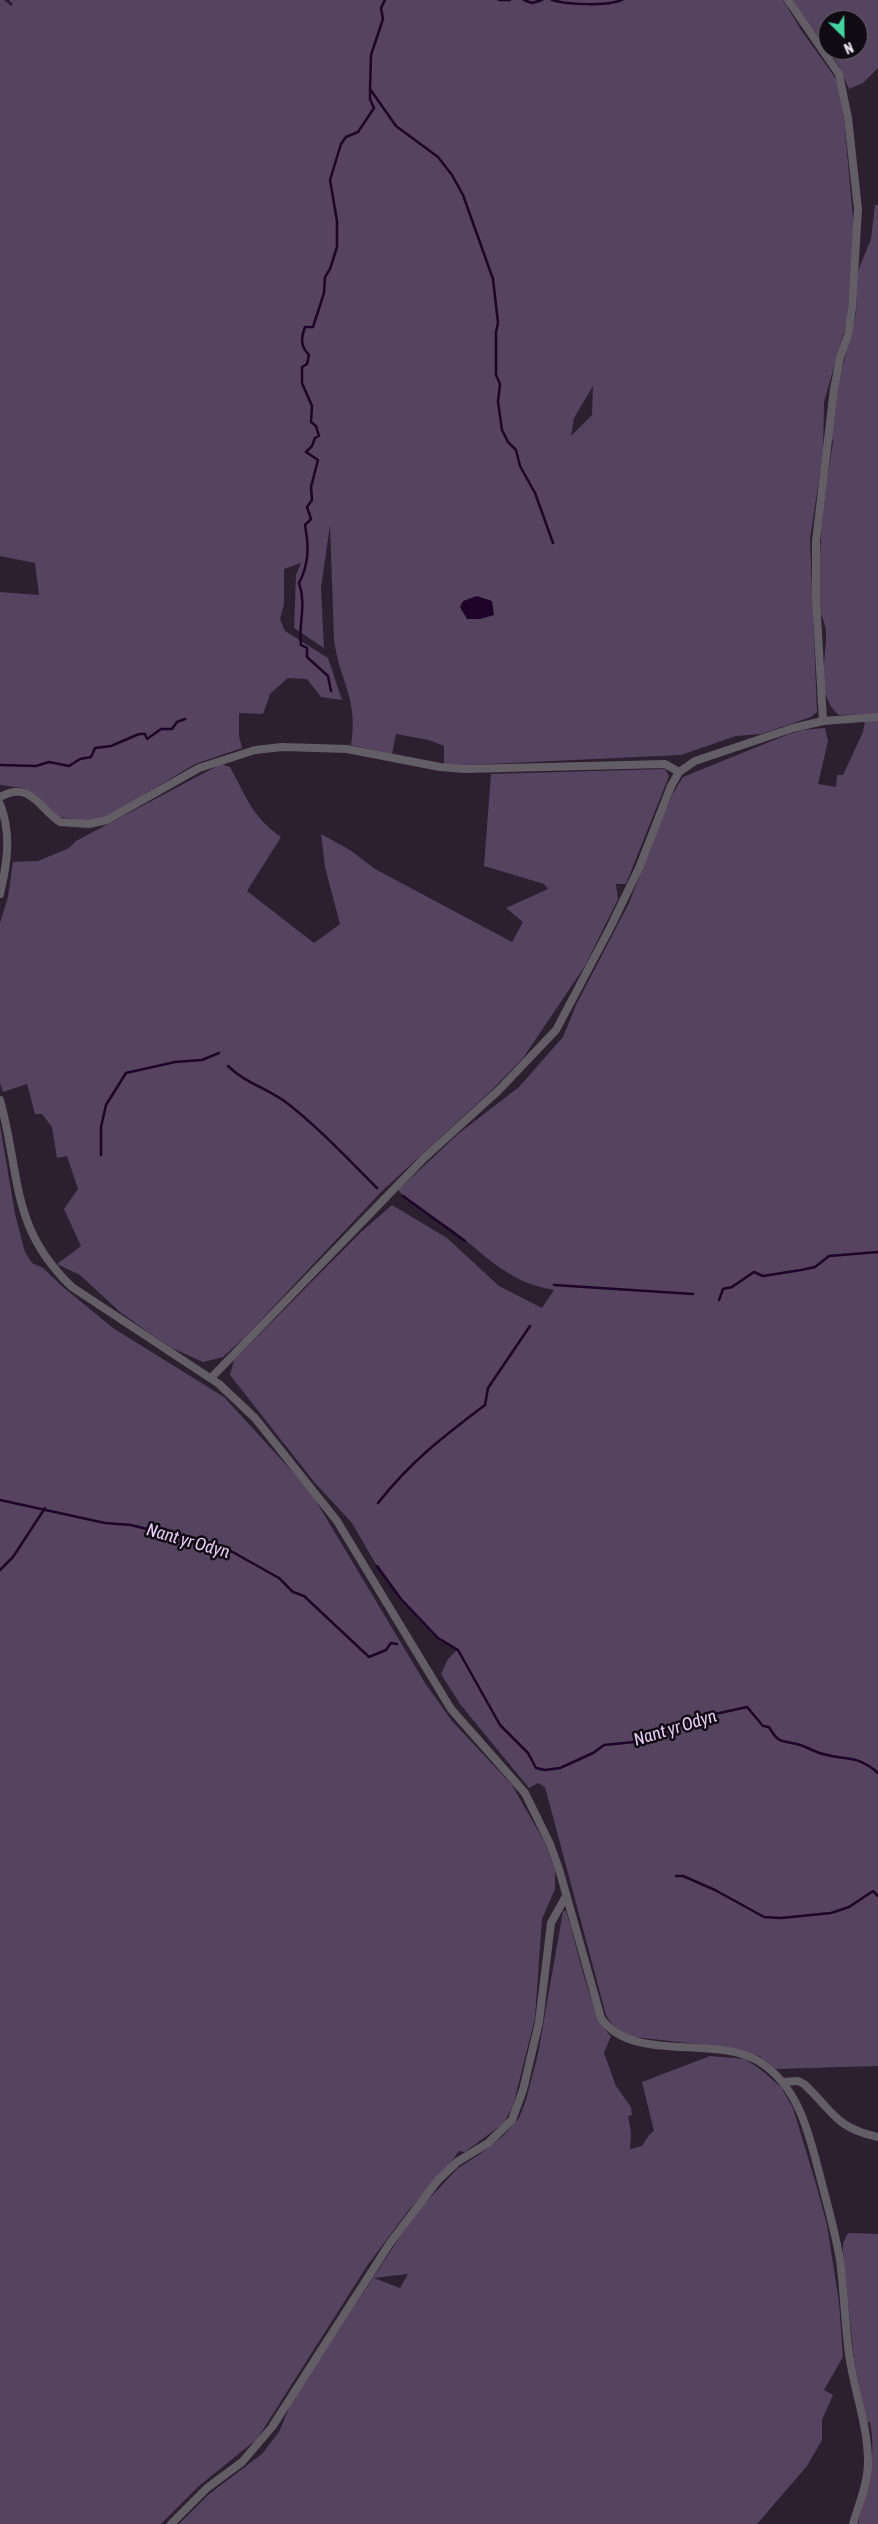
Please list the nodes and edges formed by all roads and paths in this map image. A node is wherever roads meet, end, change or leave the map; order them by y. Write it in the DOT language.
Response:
graph roads {
  1 [pos="788,0"];
  2 [pos="878,717"];
  3 [pos="823,720"];
  4 [pos="679,772"];
  5 [pos="0,797"];
  6 [pos="0,804"];
  7 [pos="0,894"];
  8 [pos="0,1100"];
  9 [pos="211,1378"];
  10 [pos="566,1896"];
  11 [pos="783,2082"];
  12 [pos="878,2137"];
  13 [pos="171,2524"];
  14 [pos="853,2524"];
  1 -- 3 [label="street"];
  2 -- 3 [label="street"];
  3 -- 4 [label="street"];
  4 -- 5 [label="street"];
  4 -- 9 [label="street"];
  6 -- 7 [label="street"];
  8 -- 9 [label="street"];
  9 -- 10 [label="street"];
  10 -- 11 [label="street"];
  10 -- 13 [label="street"];
  11 -- 12 [label="street"];
  11 -- 14 [label="street"];
}
